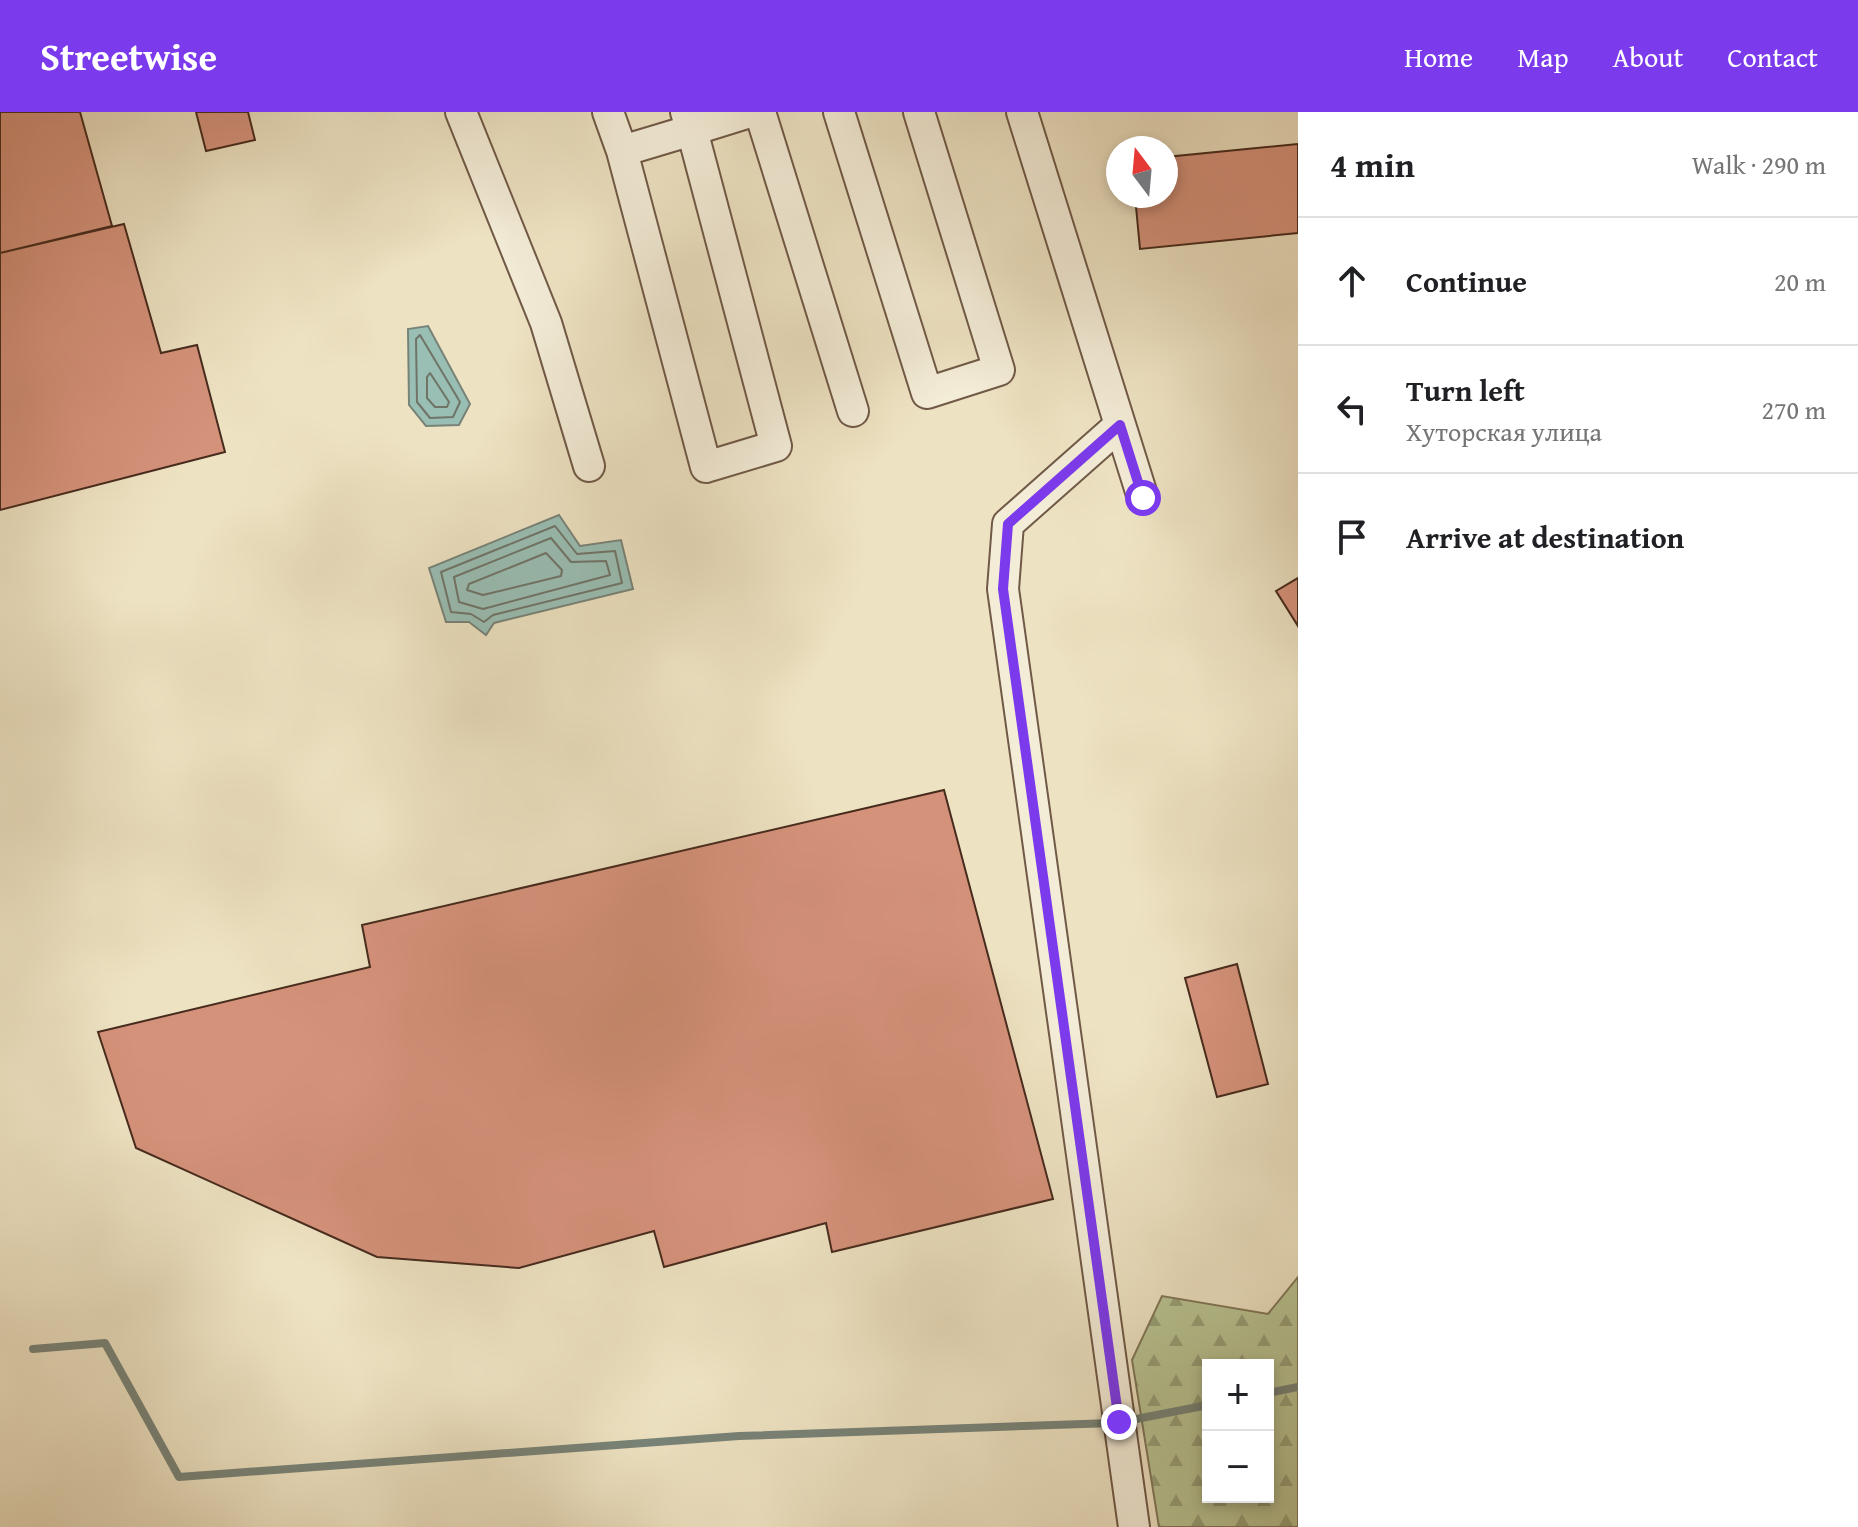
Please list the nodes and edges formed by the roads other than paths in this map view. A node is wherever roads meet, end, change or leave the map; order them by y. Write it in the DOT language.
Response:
graph roads {
  1 [pos="461,112"];
  2 [pos="608,112"];
  3 [pos="750,112"];
  4 [pos="760,112"];
  5 [pos="839,112"];
  6 [pos="919,112"];
  7 [pos="1022,112"];
  8 [pos="689,121"];
  9 [pos="622,151"];
  10 [pos="853,411"];
  11 [pos="1120,425"];
  12 [pos="589,466"];
  13 [pos="1143,498"];
  14 [pos="1134,1527"];
  1 -- 12 [label="lane"];
  2 -- 9 [label="lane"];
  3 -- 8 [label="lane"];
  4 -- 10 [label="lane"];
  5 -- 6 [label="lane"];
  7 -- 11 [label="lane"];
  8 -- 9 [label="lane"];
  8 -- 9 [label="lane"];
  11 -- 13 [label="lane"];
  11 -- 14 [label="lane"];
}
